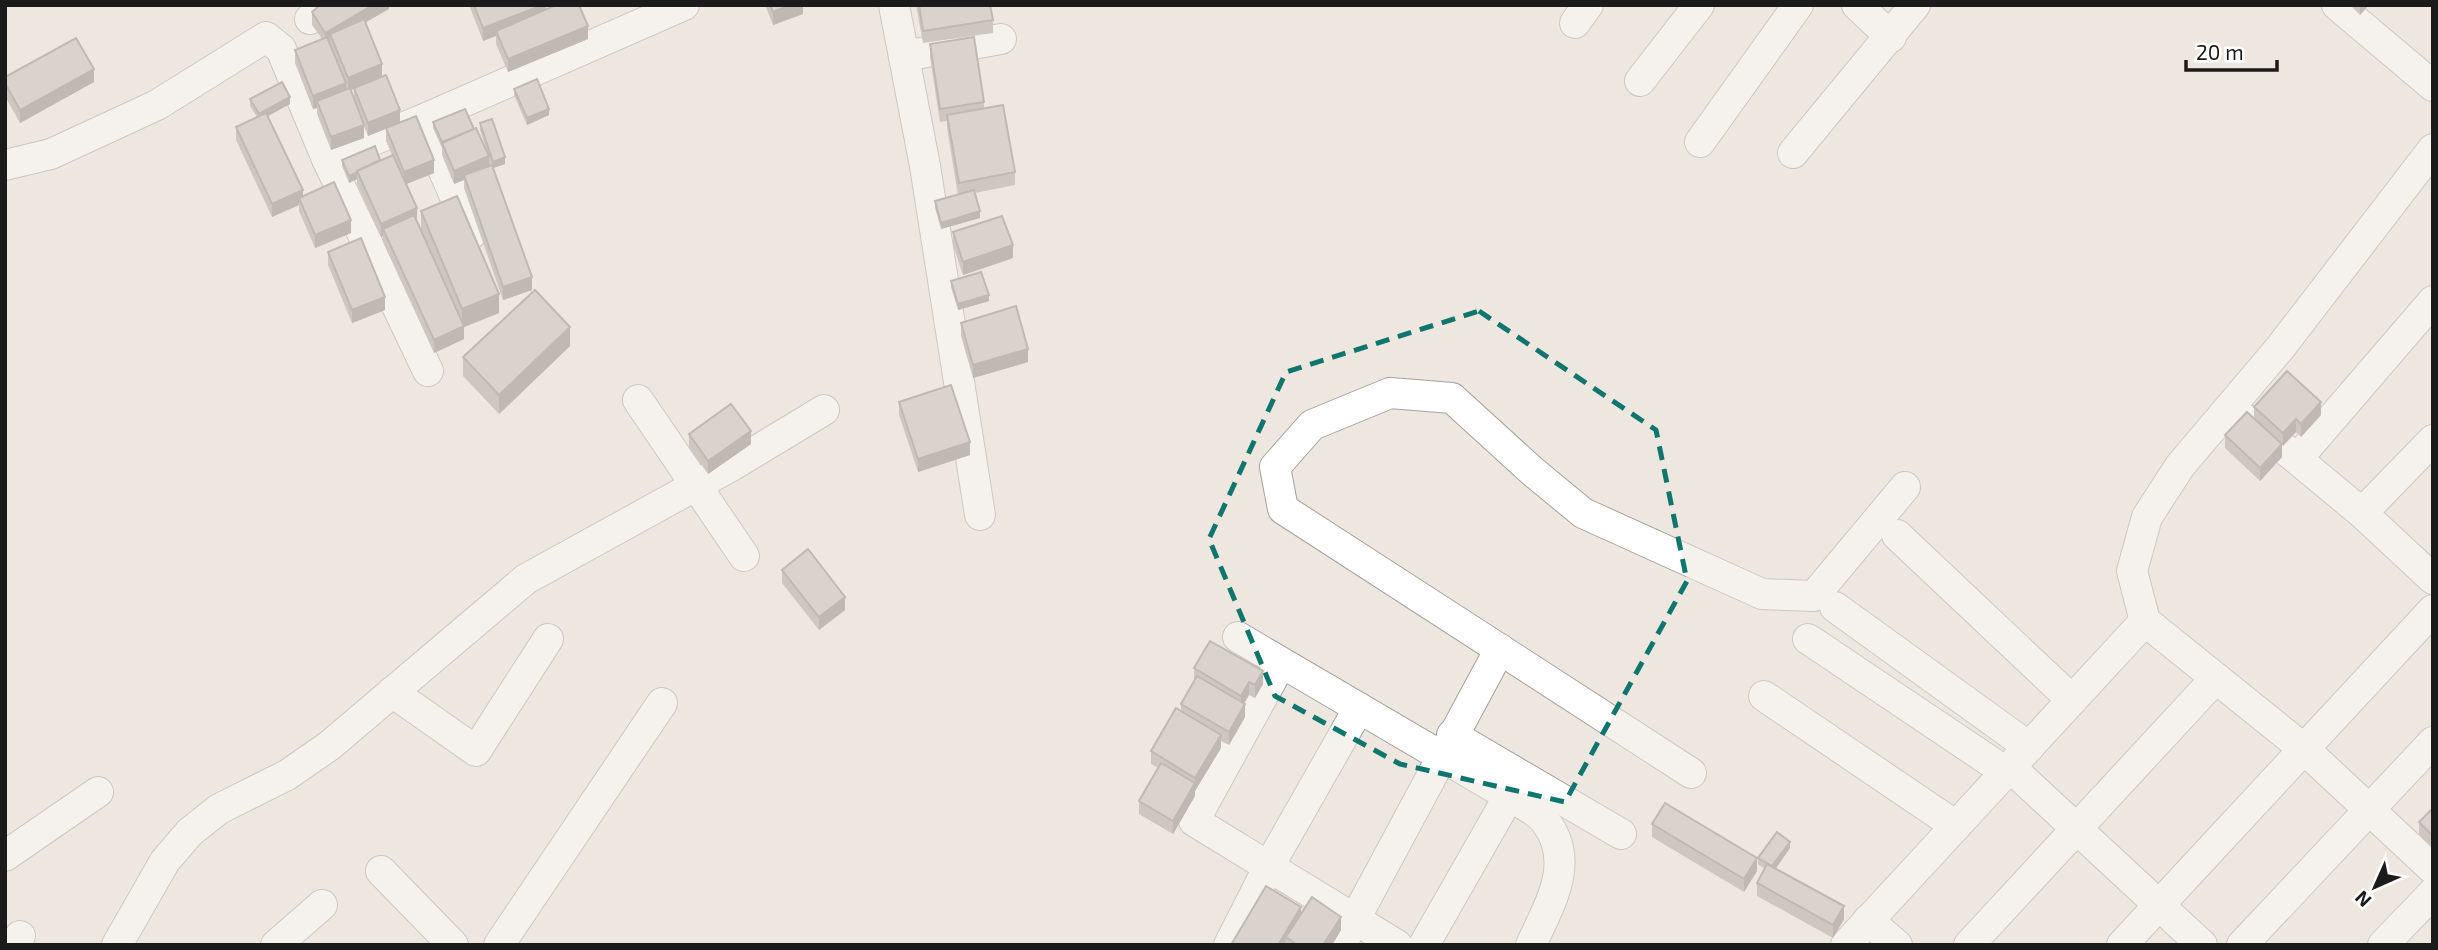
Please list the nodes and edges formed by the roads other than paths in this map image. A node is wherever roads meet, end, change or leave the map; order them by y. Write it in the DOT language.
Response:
graph roads {
  1 [pos="684,5"];
  2 [pos="894,5"];
  3 [pos="1699,5"];
  4 [pos="1798,5"];
  5 [pos="1857,5"];
  6 [pos="1915,5"];
  7 [pos="2337,5"];
  8 [pos="1891,37"];
  9 [pos="1001,39"];
  10 [pos="904,56"];
  11 [pos="1640,81"];
  12 [pos="2433,86"];
  13 [pos="422,120"];
  14 [pos="1700,142"];
  15 [pos="2433,149"];
  16 [pos="1793,153"];
  17 [pos="327,159"];
  18 [pos="5,165"];
  19 [pos="482,260"];
  20 [pos="2433,301"];
  21 [pos="428,372"];
  22 [pos="638,400"];
  23 [pos="2231,405"];
  24 [pos="824,410"];
  25 [pos="2433,440"];
  26 [pos="2297,459"];
  27 [pos="695,485"];
  28 [pos="1905,487"];
  29 [pos="2362,513"];
  30 [pos="980,515"];
  31 [pos="1897,535"];
  32 [pos="744,556"];
  33 [pos="2433,579"];
  34 [pos="1835,607"];
  35 [pos="2433,610"];
  36 [pos="2145,621"];
  37 [pos="1238,637"];
  38 [pos="548,639"];
  39 [pos="1808,639"];
  40 [pos="1500,649"];
  41 [pos="1282,663"];
  42 [pos="2216,678"];
  43 [pos="392,692"];
  44 [pos="1764,696"];
  45 [pos="2072,700"];
  46 [pos="662,703"];
  47 [pos="1359,708"];
  48 [pos="2433,742"];
  49 [pos="1446,746"];
  50 [pos="2304,749"];
  51 [pos="2015,762"];
  52 [pos="1692,773"];
  53 [pos="98,792"];
  54 [pos="1509,796"];
  55 [pos="2368,810"];
  56 [pos="1956,826"];
  57 [pos="2077,828"];
  58 [pos="1621,834"];
  59 [pos="5,856"];
  60 [pos="1269,866"];
  61 [pos="2433,869"];
  62 [pos="381,871"];
  63 [pos="2433,894"];
  64 [pos="323,905"];
  65 [pos="2160,905"];
  66 [pos="1355,919"];
  67 [pos="1868,920"];
  68 [pos="117,945"];
  69 [pos="276,945"];
  70 [pos="453,945"];
  71 [pos="499,945"];
  72 [pos="1228,945"];
  73 [pos="1341,945"];
  74 [pos="1397,945"];
  75 [pos="1424,945"];
  76 [pos="1531,945"];
  77 [pos="1846,945"];
  78 [pos="1897,945"];
  79 [pos="1969,945"];
  80 [pos="2122,945"];
  81 [pos="2202,945"];
  82 [pos="2242,945"];
  83 [pos="2383,945"];
  1 -- 13 [label="street"];
  2 -- 10 [label="street"];
  3 -- 11 [label="street"];
  4 -- 14 [label="street"];
  5 -- 8 [label="street"];
  6 -- 8 [label="street"];
  7 -- 12 [label="street"];
  8 -- 16 [label="street"];
  9 -- 10 [label="street"];
  10 -- 30 [label="street"];
  13 -- 17 [label="street"];
  13 -- 19 [label="street"];
  15 -- 23 [label="street"];
  17 -- 18 [label="street"];
  17 -- 21 [label="street"];
  20 -- 26 [label="street"];
  22 -- 27 [label="street"];
  23 -- 26 [label="street"];
  23 -- 36 [label="street"];
  24 -- 27 [label="street"];
  25 -- 29 [label="street"];
  26 -- 29 [label="street"];
  27 -- 32 [label="street"];
  27 -- 43 [label="street"];
  28 -- 40 [label="street"];
  29 -- 33 [label="street"];
  31 -- 45 [label="street"];
  34 -- 51 [label="street"];
  35 -- 50 [label="street"];
  36 -- 42 [label="street"];
  36 -- 45 [label="street"];
  37 -- 41 [label="street"];
  38 -- 43 [label="street"];
  39 -- 51 [label="street"];
  40 -- 49 [label="street"];
  40 -- 52 [label="street"];
  41 -- 47 [label="street"];
  41 -- 60 [label="street"];
  42 -- 50 [label="street"];
  42 -- 57 [label="street"];
  43 -- 68 [label="street"];
  44 -- 56 [label="street"];
  45 -- 51 [label="street"];
  46 -- 71 [label="street"];
  47 -- 49 [label="street"];
  47 -- 60 [label="street"];
  48 -- 55 [label="street"];
  49 -- 54 [label="street"];
  49 -- 58 [label="street"];
  49 -- 66 [label="street"];
  50 -- 55 [label="street"];
  50 -- 65 [label="street"];
  51 -- 56 [label="street"];
  51 -- 57 [label="street"];
  53 -- 59 [label="street"];
  54 -- 75 [label="street"];
  54 -- 76 [label="street"];
  55 -- 61 [label="street"];
  55 -- 82 [label="street"];
  56 -- 67 [label="street"];
  57 -- 65 [label="street"];
  57 -- 79 [label="street"];
  60 -- 66 [label="street"];
  60 -- 72 [label="street"];
  62 -- 70 [label="street"];
  63 -- 83 [label="street"];
  64 -- 69 [label="street"];
  65 -- 80 [label="street"];
  65 -- 81 [label="street"];
  66 -- 73 [label="street"];
  66 -- 74 [label="street"];
  67 -- 77 [label="street"];
  67 -- 78 [label="street"];
}
